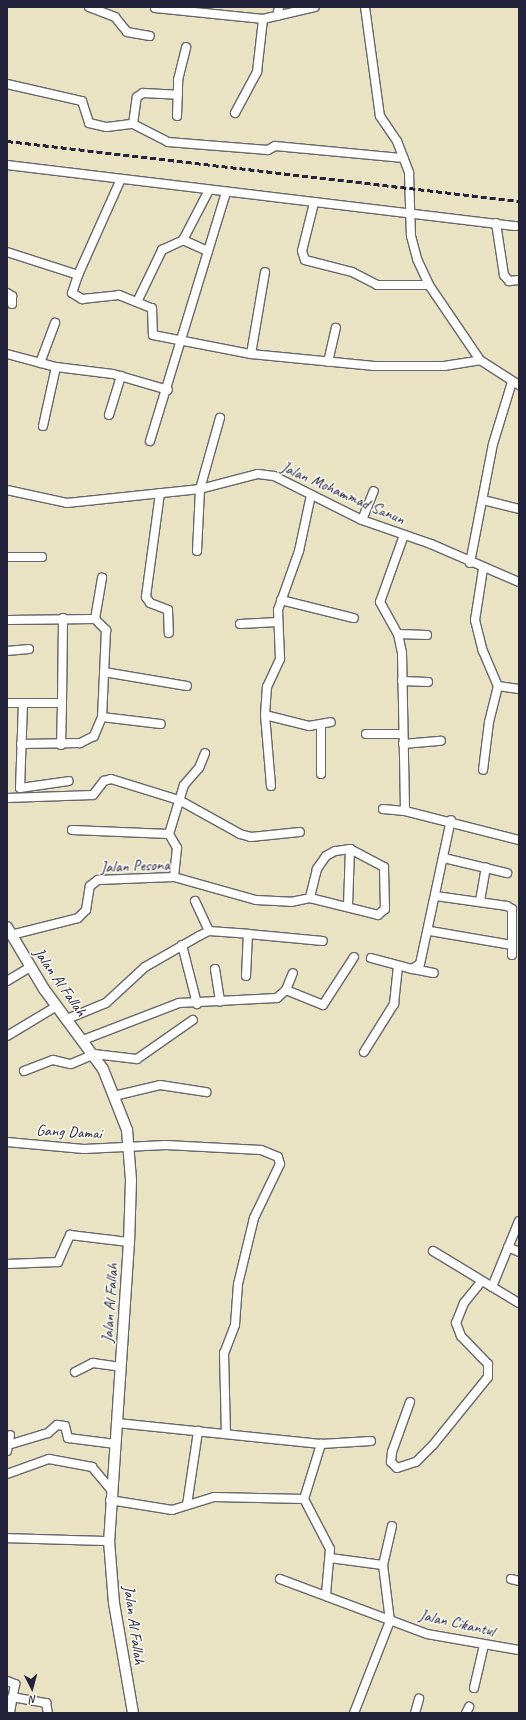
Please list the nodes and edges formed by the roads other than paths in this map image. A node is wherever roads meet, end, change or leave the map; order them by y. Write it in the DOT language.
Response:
graph roads {
  1 [pos="89,7"];
  2 [pos="279,7"];
  3 [pos="315,7"];
  4 [pos="365,7"];
  5 [pos="155,8"];
  6 [pos="278,16"];
  7 [pos="263,19"];
  8 [pos="150,36"];
  9 [pos="186,47"];
  10 [pos="7,84"];
  11 [pos="178,95"];
  12 [pos="235,113"];
  13 [pos="177,116"];
  14 [pos="133,124"];
  15 [pos="403,158"];
  16 [pos="7,165"];
  17 [pos="121,179"];
  18 [pos="209,190"];
  19 [pos="226,192"];
  20 [pos="314,203"];
  21 [pos="410,210"];
  22 [pos="496,223"];
  23 [pos="514,226"];
  24 [pos="183,240"];
  25 [pos="208,250"];
  26 [pos="7,252"];
  27 [pos="265,272"];
  28 [pos="78,275"];
  29 [pos="519,280"];
  30 [pos="429,285"];
  31 [pos="7,293"];
  32 [pos="138,302"];
  33 [pos="12,304"];
  34 [pos="55,322"];
  35 [pos="336,328"];
  36 [pos="182,342"];
  37 [pos="7,354"];
  38 [pos="251,354"];
  39 [pos="480,360"];
  40 [pos="328,362"];
  41 [pos="40,363"];
  42 [pos="56,367"];
  43 [pos="121,376"];
  44 [pos="515,384"];
  45 [pos="168,390"];
  46 [pos="110,415"];
  47 [pos="220,418"];
  48 [pos="43,426"];
  49 [pos="150,441"];
  50 [pos="200,489"];
  51 [pos="7,490"];
  52 [pos="374,491"];
  53 [pos="160,493"];
  54 [pos="311,495"];
  55 [pos="483,500"];
  56 [pos="519,509"];
  57 [pos="362,520"];
  58 [pos="404,535"];
  59 [pos="198,551"];
  60 [pos="42,557"];
  61 [pos="7,558"];
  62 [pos="470,563"];
  63 [pos="483,569"];
  64 [pos="102,578"];
  65 [pos="519,582"];
  66 [pos="281,600"];
  67 [pos="63,618"];
  68 [pos="354,618"];
  69 [pos="95,619"];
  70 [pos="7,620"];
  71 [pos="278,622"];
  72 [pos="240,624"];
  73 [pos="169,633"];
  74 [pos="398,634"];
  75 [pos="426,634"];
  76 [pos="30,649"];
  77 [pos="7,651"];
  78 [pos="104,672"];
  79 [pos="402,681"];
  80 [pos="428,682"];
  81 [pos="187,686"];
  82 [pos="498,686"];
  83 [pos="519,689"];
  84 [pos="7,702"];
  85 [pos="23,703"];
  86 [pos="62,703"];
  87 [pos="265,715"];
  88 [pos="102,717"];
  89 [pos="331,722"];
  90 [pos="161,724"];
  91 [pos="321,724"];
  92 [pos="366,734"];
  93 [pos="403,734"];
  94 [pos="441,741"];
  95 [pos="21,744"];
  96 [pos="403,744"];
  97 [pos="61,745"];
  98 [pos="205,753"];
  99 [pos="483,770"];
  100 [pos="321,774"];
  101 [pos="68,781"];
  102 [pos="271,786"];
  103 [pos="7,798"];
  104 [pos="179,800"];
  105 [pos="382,809"];
  106 [pos="405,811"];
  107 [pos="451,820"];
  108 [pos="72,830"];
  109 [pos="300,832"];
  110 [pos="169,834"];
  111 [pos="519,840"];
  112 [pos="350,849"];
  113 [pos="444,858"];
  114 [pos="486,868"];
  115 [pos="507,873"];
  116 [pos="174,877"];
  117 [pos="436,896"];
  118 [pos="310,898"];
  119 [pos="195,901"];
  120 [pos="480,902"];
  121 [pos="348,906"];
  122 [pos="9,931"];
  123 [pos="209,931"];
  124 [pos="430,931"];
  125 [pos="248,934"];
  126 [pos="323,941"];
  127 [pos="182,945"];
  128 [pos="512,945"];
  129 [pos="512,955"];
  130 [pos="354,957"];
  131 [pos="371,958"];
  132 [pos="398,966"];
  133 [pos="30,967"];
  134 [pos="215,968"];
  135 [pos="412,969"];
  136 [pos="293,973"];
  137 [pos="434,973"];
  138 [pos="246,976"];
  139 [pos="7,981"];
  140 [pos="286,990"];
  141 [pos="220,1002"];
  142 [pos="197,1004"];
  143 [pos="57,1006"];
  144 [pos="67,1020"];
  145 [pos="193,1020"];
  146 [pos="7,1036"];
  147 [pos="84,1040"];
  148 [pos="364,1052"];
  149 [pos="94,1054"];
  150 [pos="24,1070"];
  151 [pos="206,1092"];
  152 [pos="114,1096"];
  153 [pos="7,1142"];
  154 [pos="130,1148"];
  155 [pos="519,1221"];
  156 [pos="129,1242"];
  157 [pos="508,1247"];
  158 [pos="433,1251"];
  159 [pos="519,1252"];
  160 [pos="7,1264"];
  161 [pos="482,1281"];
  162 [pos="492,1287"];
  163 [pos="519,1303"];
  164 [pos="121,1367"];
  165 [pos="75,1372"];
  166 [pos="410,1402"];
  167 [pos="117,1423"];
  168 [pos="198,1431"];
  169 [pos="226,1434"];
  170 [pos="10,1435"];
  171 [pos="371,1441"];
  172 [pos="116,1444"];
  173 [pos="321,1444"];
  174 [pos="8,1448"];
  175 [pos="7,1474"];
  176 [pos="111,1495"];
  177 [pos="304,1498"];
  178 [pos="187,1505"];
  179 [pos="392,1526"];
  180 [pos="7,1538"];
  181 [pos="109,1541"];
  182 [pos="330,1558"];
  183 [pos="383,1565"];
  184 [pos="280,1579"];
  185 [pos="326,1594"];
  186 [pos="390,1621"];
  187 [pos="484,1645"];
  188 [pos="519,1650"];
  189 [pos="7,1681"];
  190 [pos="474,1688"];
  191 [pos="12,1697"];
  192 [pos="420,1699"];
  193 [pos="10,1713"];
  194 [pos="48,1713"];
  195 [pos="133,1713"];
  196 [pos="354,1713"];
  197 [pos="415,1713"];
  1 -- 8 [label="street"];
  2 -- 6 [label="street"];
  3 -- 6 [label="street"];
  4 -- 15 [label="street"];
  5 -- 7 [label="street"];
  6 -- 7 [label="street"];
  7 -- 12 [label="street"];
  9 -- 11 [label="street"];
  10 -- 14 [label="street"];
  11 -- 13 [label="street"];
  11 -- 14 [label="street"];
  14 -- 15 [label="street"];
  15 -- 21 [label="street"];
  16 -- 17 [label="street"];
  17 -- 18 [label="street"];
  17 -- 28 [label="street"];
  18 -- 19 [label="street"];
  18 -- 24 [label="street"];
  19 -- 20 [label="street"];
  19 -- 25 [label="street"];
  20 -- 21 [label="street"];
  20 -- 30 [label="street"];
  21 -- 22 [label="street"];
  21 -- 30 [label="street"];
  22 -- 23 [label="street"];
  22 -- 29 [label="street"];
  24 -- 25 [label="street"];
  24 -- 32 [label="street"];
  25 -- 36 [label="street"];
  26 -- 28 [label="street"];
  27 -- 38 [label="street"];
  28 -- 32 [label="street"];
  30 -- 39 [label="street"];
  31 -- 33 [label="street"];
  32 -- 36 [label="street"];
  34 -- 41 [label="street"];
  35 -- 40 [label="street"];
  36 -- 38 [label="street"];
  36 -- 45 [label="street"];
  37 -- 41 [label="street"];
  38 -- 40 [label="street"];
  39 -- 40 [label="street"];
  39 -- 44 [label="street"];
  41 -- 42 [label="street"];
  42 -- 43 [label="street"];
  42 -- 48 [label="street"];
  43 -- 45 [label="street"];
  43 -- 46 [label="street"];
  44 -- 55 [label="street"];
  45 -- 49 [label="street"];
  47 -- 50 [label="street"];
  50 -- 53 [label="street, Jalan Mohammad Sanun"];
  50 -- 54 [label="street, Jalan Mohammad Sanun"];
  50 -- 59 [label="street"];
  51 -- 53 [label="street, Jalan Mohammad Sanun"];
  52 -- 57 [label="street"];
  53 -- 73 [label="street"];
  54 -- 57 [label="street, Jalan Mohammad Sanun"];
  54 -- 66 [label="street"];
  55 -- 56 [label="street"];
  55 -- 62 [label="street"];
  57 -- 58 [label="street, Jalan Mohammad Sanun"];
  58 -- 62 [label="street, Jalan Mohammad Sanun"];
  58 -- 74 [label="street"];
  60 -- 61 [label="street"];
  62 -- 63 [label="street, Jalan Mohammad Sanun"];
  63 -- 65 [label="street, Jalan Mohammad Sanun"];
  63 -- 82 [label="street"];
  64 -- 69 [label="street"];
  66 -- 68 [label="street"];
  66 -- 71 [label="street"];
  67 -- 69 [label="street"];
  67 -- 70 [label="street"];
  67 -- 86 [label="street"];
  69 -- 78 [label="street"];
  71 -- 72 [label="street"];
  71 -- 87 [label="street"];
  74 -- 75 [label="street"];
  74 -- 79 [label="street"];
  76 -- 77 [label="street"];
  78 -- 81 [label="street"];
  78 -- 88 [label="street"];
  79 -- 80 [label="street"];
  79 -- 93 [label="street"];
  82 -- 83 [label="street"];
  82 -- 99 [label="street"];
  84 -- 85 [label="street"];
  85 -- 86 [label="street"];
  85 -- 95 [label="street"];
  86 -- 97 [label="street"];
  87 -- 91 [label="street"];
  87 -- 102 [label="street"];
  88 -- 90 [label="street"];
  88 -- 97 [label="street"];
  89 -- 91 [label="street"];
  91 -- 100 [label="street"];
  92 -- 93 [label="street"];
  93 -- 96 [label="street"];
  94 -- 96 [label="street"];
  95 -- 97 [label="street"];
  95 -- 101 [label="street"];
  96 -- 106 [label="street"];
  98 -- 104 [label="street"];
  103 -- 104 [label="street"];
  104 -- 109 [label="street"];
  104 -- 110 [label="street"];
  105 -- 106 [label="street"];
  106 -- 107 [label="street"];
  107 -- 111 [label="street"];
  107 -- 113 [label="street"];
  108 -- 110 [label="street"];
  110 -- 116 [label="street"];
  112 -- 118 [label="street"];
  112 -- 121 [label="street"];
  112 -- 121 [label="street"];
  113 -- 114 [label="street"];
  113 -- 117 [label="street"];
  114 -- 115 [label="street"];
  114 -- 120 [label="street"];
  116 -- 118 [label="street, Jalan Pesona"];
  116 -- 122 [label="street, Jalan Pesona"];
  117 -- 120 [label="street"];
  117 -- 124 [label="street"];
  118 -- 121 [label="street"];
  119 -- 123 [label="street"];
  120 -- 128 [label="street"];
  122 -- 133 [label="street, Jalan Al Fallah"];
  123 -- 125 [label="street"];
  123 -- 127 [label="street"];
  124 -- 128 [label="street"];
  124 -- 135 [label="street"];
  125 -- 126 [label="street"];
  125 -- 138 [label="street"];
  127 -- 142 [label="street"];
  127 -- 144 [label="street"];
  128 -- 129 [label="street"];
  130 -- 140 [label="street"];
  131 -- 132 [label="street"];
  132 -- 135 [label="street"];
  132 -- 148 [label="street"];
  133 -- 139 [label="street"];
  133 -- 143 [label="street, Jalan Al Fallah"];
  134 -- 141 [label="street"];
  135 -- 137 [label="street"];
  136 -- 140 [label="street"];
  140 -- 141 [label="street"];
  141 -- 142 [label="street"];
  142 -- 147 [label="street"];
  143 -- 144 [label="street, Jalan Al Fallah"];
  143 -- 146 [label="street"];
  144 -- 147 [label="street, Jalan Al Fallah"];
  145 -- 149 [label="street"];
  147 -- 149 [label="street, Jalan Al Fallah"];
  149 -- 150 [label="street"];
  149 -- 152 [label="street, Jalan Al Fallah"];
  151 -- 152 [label="street"];
  152 -- 154 [label="street, Jalan Al Fallah"];
  153 -- 154 [label="street, Gang Damai"];
  154 -- 156 [label="street, Jalan Al Fallah"];
  154 -- 169 [label="street, Gang Damai"];
  155 -- 157 [label="street"];
  156 -- 160 [label="street"];
  156 -- 164 [label="street, Jalan Al Fallah"];
  157 -- 159 [label="street"];
  157 -- 162 [label="street"];
  158 -- 161 [label="street"];
  161 -- 162 [label="street"];
  161 -- 166 [label="street"];
  162 -- 163 [label="street"];
  164 -- 165 [label="street"];
  164 -- 167 [label="street, Jalan Al Fallah"];
  167 -- 168 [label="street"];
  167 -- 172 [label="street, Jalan Al Fallah"];
  168 -- 169 [label="street"];
  168 -- 178 [label="street"];
  169 -- 173 [label="street"];
  170 -- 174 [label="street"];
  171 -- 173 [label="street"];
  172 -- 174 [label="street"];
  172 -- 176 [label="street, Jalan Al Fallah"];
  173 -- 177 [label="street"];
  175 -- 176 [label="street"];
  176 -- 178 [label="street"];
  176 -- 181 [label="street, Jalan Al Fallah"];
  177 -- 178 [label="street"];
  177 -- 182 [label="street"];
  179 -- 183 [label="street"];
  180 -- 181 [label="street"];
  181 -- 195 [label="street, Jalan Al Fallah"];
  182 -- 183 [label="street"];
  182 -- 185 [label="street"];
  183 -- 186 [label="street"];
  184 -- 185 [label="street, Jalan Cikantul"];
  185 -- 186 [label="street, Jalan Cikantul"];
  186 -- 187 [label="street, Jalan Cikantul"];
  186 -- 196 [label="street"];
  187 -- 188 [label="street, Jalan Cikantul"];
  187 -- 190 [label="street"];
  189 -- 191 [label="street"];
  191 -- 193 [label="street"];
  191 -- 194 [label="street"];
  192 -- 197 [label="street"];
}
